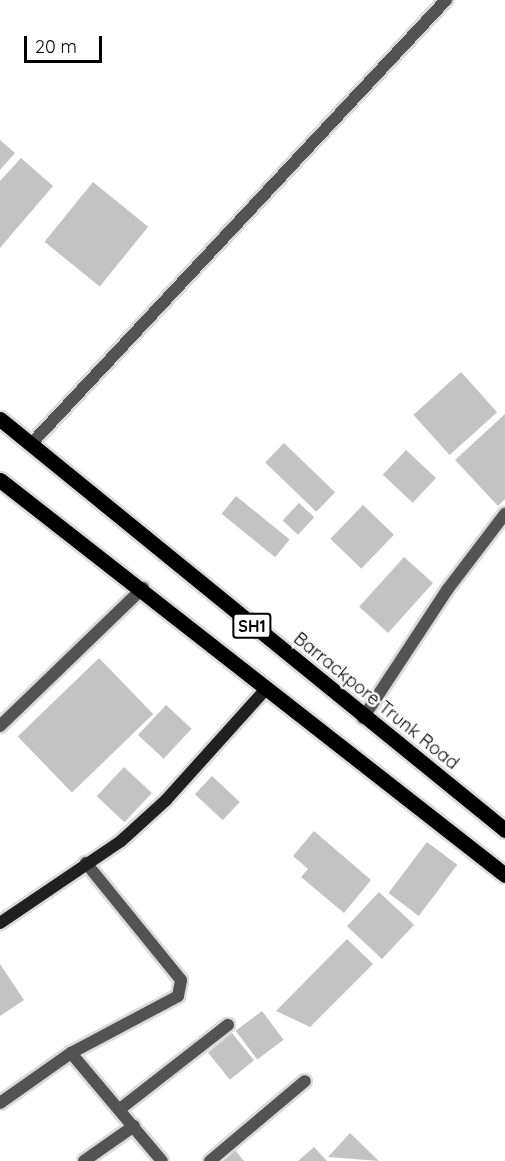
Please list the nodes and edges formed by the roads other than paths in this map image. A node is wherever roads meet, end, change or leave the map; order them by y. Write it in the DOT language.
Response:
graph roads {
  1 [pos="447,0"];
  2 [pos="0,419"];
  3 [pos="31,444"];
  4 [pos="0,480"];
  5 [pos="505,514"];
  6 [pos="143,588"];
  7 [pos="266,689"];
  8 [pos="363,718"];
  9 [pos="0,726"];
  10 [pos="505,830"];
  11 [pos="86,863"];
  12 [pos="505,875"];
  13 [pos="0,923"];
  14 [pos="228,1025"];
  15 [pos="71,1053"];
  16 [pos="305,1082"];
  17 [pos="0,1103"];
  18 [pos="120,1109"];
  19 [pos="134,1126"];
  20 [pos="84,1161"];
  21 [pos="162,1161"];
  22 [pos="210,1161"];
  1 -- 3 [label="street"];
  2 -- 3 [label="main road, Barrackpore Trunk Road / SH1"];
  3 -- 8 [label="main road, Barrackpore Trunk Road / SH1"];
  4 -- 6 [label="main road, SH1"];
  5 -- 8 [label="street"];
  6 -- 7 [label="main road, SH1"];
  6 -- 9 [label="street"];
  7 -- 11 [label="street"];
  7 -- 12 [label="main road, SH1"];
  8 -- 10 [label="main road, Barrackpore Trunk Road / SH1"];
  11 -- 13 [label="street"];
  11 -- 15 [label="street"];
  14 -- 18 [label="street"];
  15 -- 17 [label="street"];
  15 -- 18 [label="street"];
  16 -- 22 [label="street"];
  18 -- 19 [label="street"];
  19 -- 20 [label="street"];
  19 -- 21 [label="street"];
}
